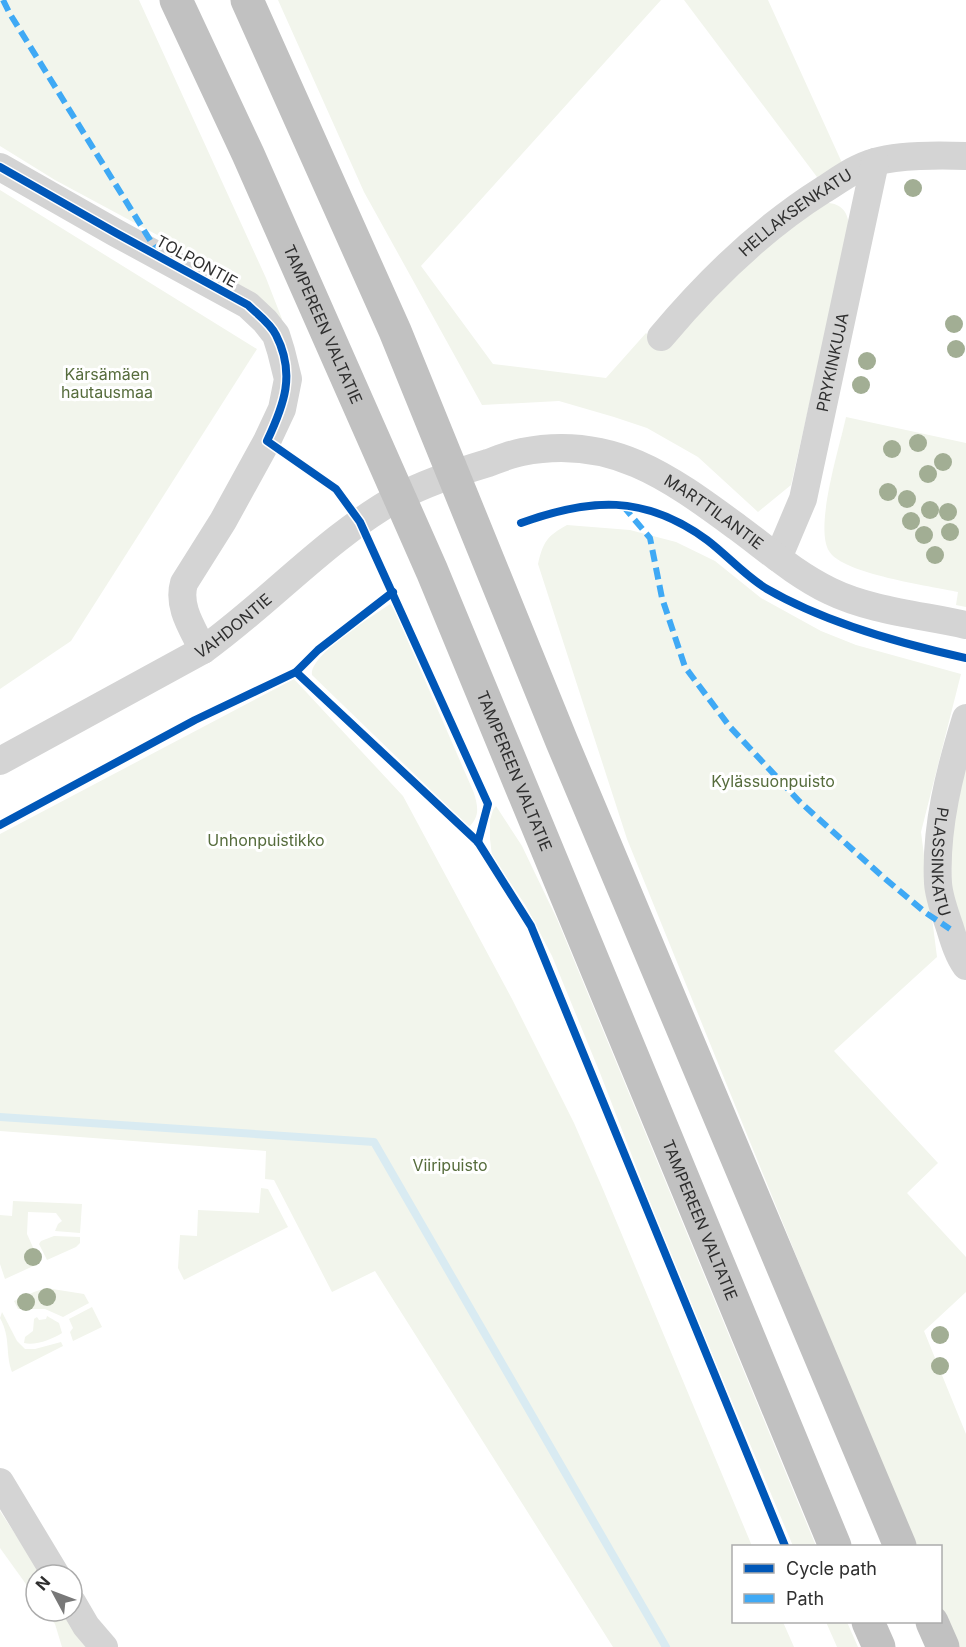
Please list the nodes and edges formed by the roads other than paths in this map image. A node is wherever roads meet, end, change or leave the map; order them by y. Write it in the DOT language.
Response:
graph roads {
  1 [pos="176,0"];
  2 [pos="247,0"];
  3 [pos="966,156"];
  4 [pos="875,162"];
  5 [pos="0,167"];
  6 [pos="661,337"];
  7 [pos="453,473"];
  8 [pos="400,497"];
  9 [pos="778,558"];
  10 [pos="966,625"];
  11 [pos="202,650"];
  12 [pos="966,718"];
  13 [pos="0,761"];
  14 [pos="966,966"];
  15 [pos="0,1482"];
  16 [pos="836,1545"];
  17 [pos="900,1545"];
  18 [pos="49,1563"];
  19 [pos="84,1623"];
  20 [pos="868,1623"];
  21 [pos="932,1623"];
  22 [pos="104,1647"];
  23 [pos="879,1647"];
  24 [pos="943,1647"];
  1 -- 8 [label="highway, TAMPEREEN VALTATIE"];
  2 -- 7 [label="highway"];
  3 -- 4 [label="street, HELLAKSENKATU"];
  4 -- 6 [label="street, HELLAKSENKATU"];
  4 -- 9 [label="street, PRYKINKUJA"];
  5 -- 11 [label="street, TOLPONTIE"];
  7 -- 8 [label="street, VAHDONTIE"];
  7 -- 9 [label="street, MARTTILANTIE"];
  7 -- 17 [label="highway"];
  8 -- 11 [label="street, VAHDONTIE"];
  8 -- 16 [label="highway, TAMPEREEN VALTATIE"];
  9 -- 10 [label="street, MARTTILANTIE"];
  11 -- 13 [label="street, VAHDONTIE"];
  12 -- 14 [label="street, PLASSINKATU"];
  15 -- 18 [label="street"];
  19 -- 22 [label="street"];
  20 -- 23 [label="highway"];
  21 -- 24 [label="highway"];
}
